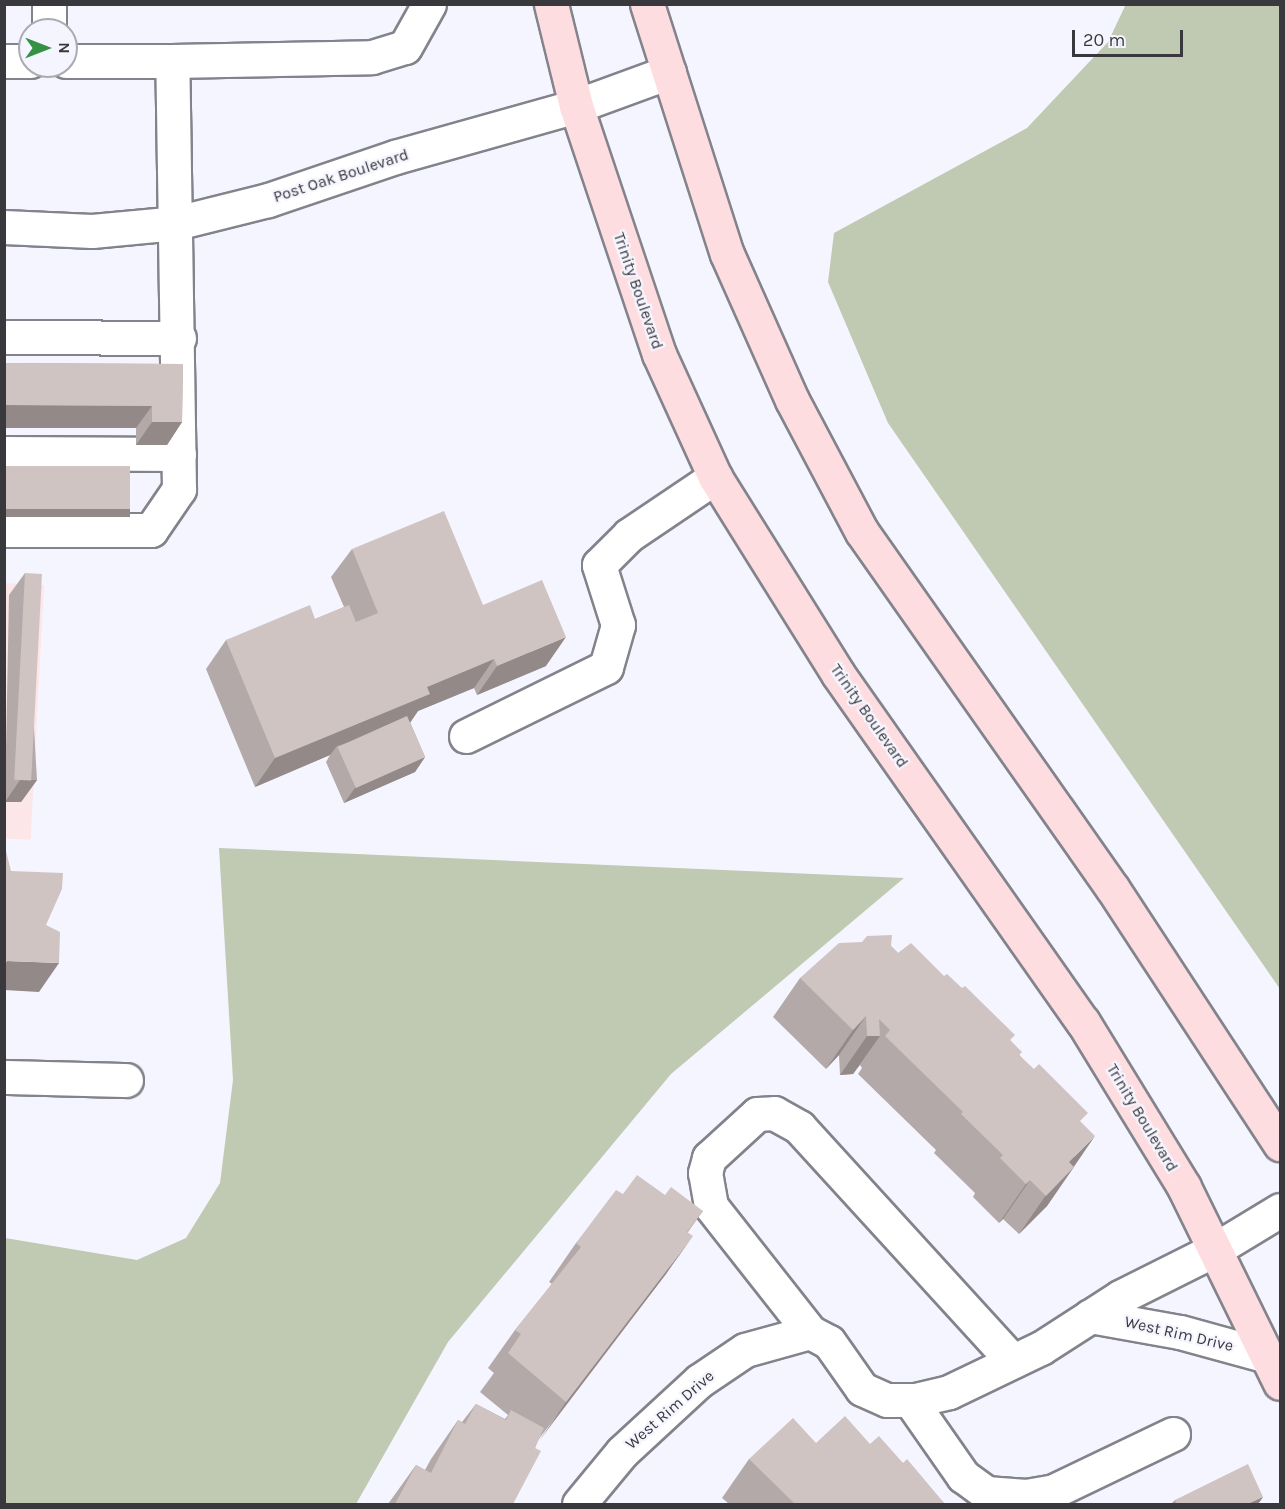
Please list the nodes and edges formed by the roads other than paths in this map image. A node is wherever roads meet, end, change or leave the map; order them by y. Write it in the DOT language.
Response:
graph roads {
  1 [pos="429,4"];
  2 [pos="551,4"];
  3 [pos="647,4"];
  4 [pos="78,61"];
  5 [pos="171,61"];
  6 [pos="669,72"];
  7 [pos="576,105"];
  8 [pos="176,223"];
  9 [pos="4,227"];
  10 [pos="179,338"];
  11 [pos="51,350"];
  12 [pos="37,452"];
  13 [pos="179,454"];
  14 [pos="716,477"];
  15 [pos="35,525"];
  16 [pos="466,736"];
  17 [pos="4,1077"];
  18 [pos="126,1080"];
  19 [pos="1281,1144"];
  20 [pos="1281,1210"];
  21 [pos="1214,1250"];
  22 [pos="1090,1316"];
  23 [pos="810,1332"];
  24 [pos="1013,1361"];
  25 [pos="1274,1369"];
  26 [pos="910,1400"];
  27 [pos="1173,1434"];
  28 [pos="579,1504"];
  1 -- 5 [label="street"];
  2 -- 7 [label="main road, Trinity Boulevard"];
  3 -- 6 [label="main road"];
  4 -- 5 [label="street"];
  5 -- 8 [label="street"];
  6 -- 7 [label="street, Post Oak Boulevard"];
  6 -- 19 [label="main road"];
  7 -- 8 [label="street, Post Oak Boulevard"];
  7 -- 14 [label="main road, Trinity Boulevard"];
  8 -- 9 [label="street, Post Oak Boulevard"];
  8 -- 10 [label="street"];
  10 -- 11 [label="street"];
  10 -- 13 [label="street"];
  12 -- 13 [label="street"];
  13 -- 15 [label="street"];
  14 -- 16 [label="street"];
  14 -- 21 [label="main road, Trinity Boulevard"];
  17 -- 18 [label="street"];
  20 -- 21 [label="street, West Rim Drive"];
  21 -- 22 [label="street, West Rim Drive"];
  21 -- 25 [label="main road, Trinity Boulevard"];
  22 -- 24 [label="street, West Rim Drive"];
  22 -- 25 [label="street, West Rim Drive"];
  23 -- 24 [label="street"];
  23 -- 26 [label="street, West Rim Drive"];
  23 -- 28 [label="street, West Rim Drive"];
  24 -- 26 [label="street, West Rim Drive"];
  26 -- 27 [label="street"];
}
